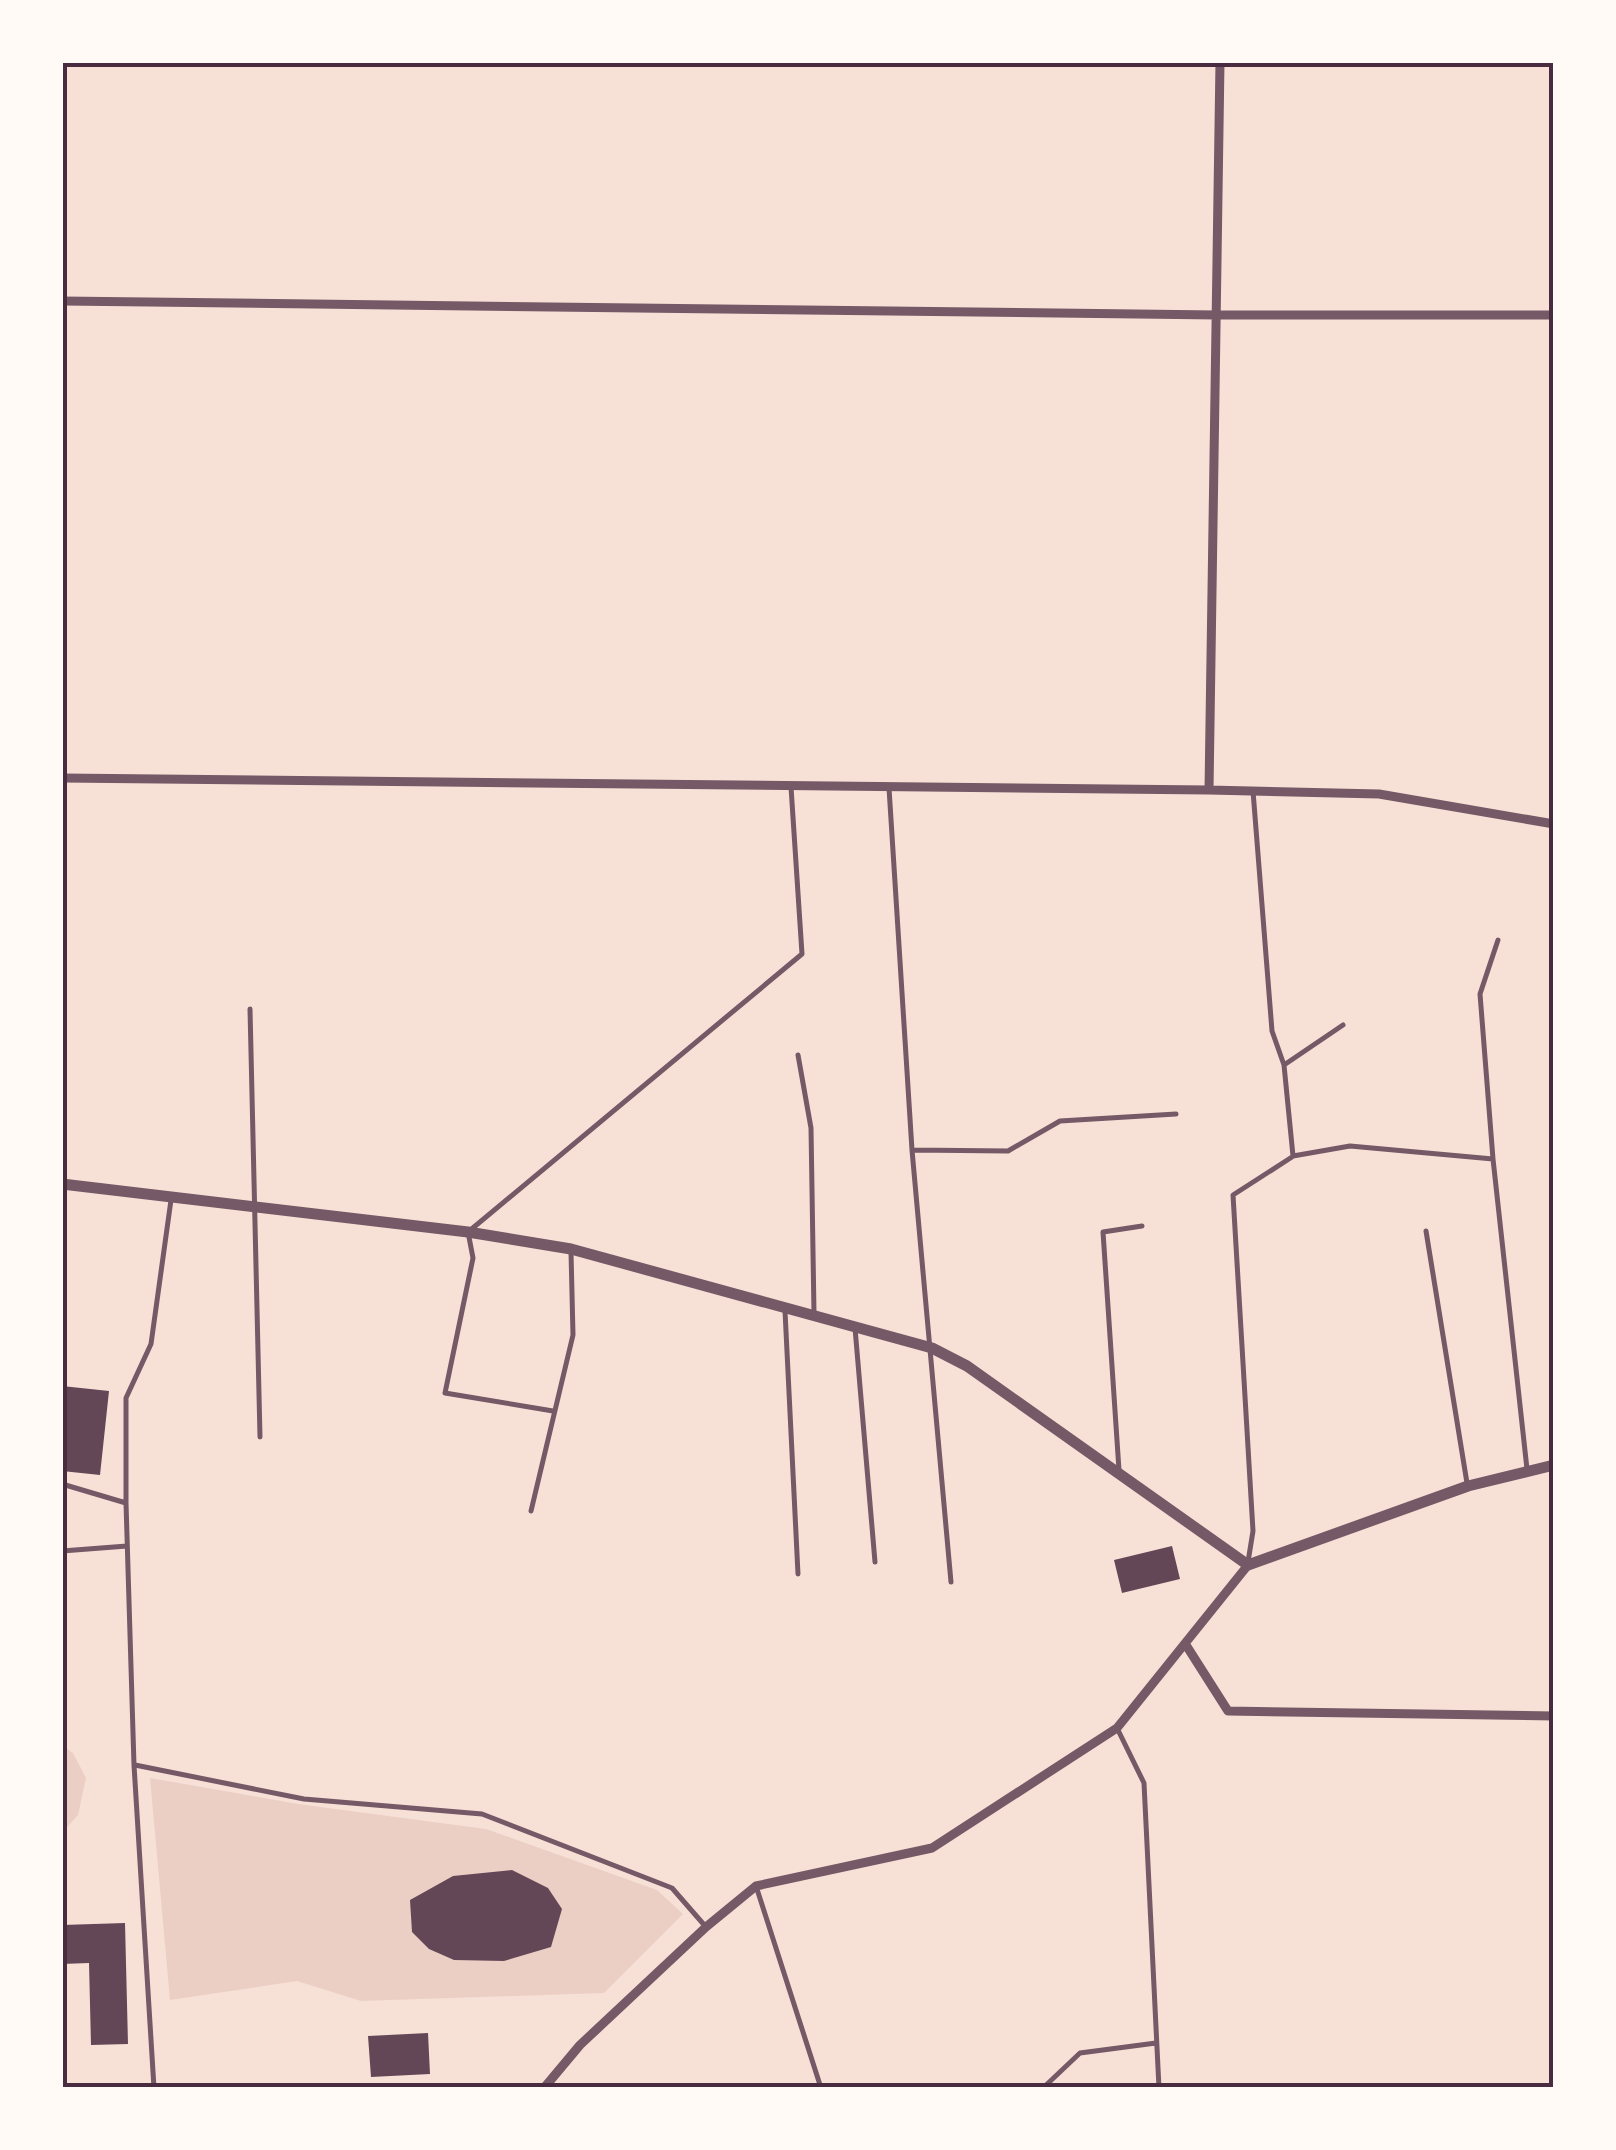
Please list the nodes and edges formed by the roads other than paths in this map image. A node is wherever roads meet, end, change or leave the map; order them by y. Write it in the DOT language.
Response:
graph roads {
  1 [pos="1220,62"];
  2 [pos="62,302"];
  3 [pos="1217,315"];
  4 [pos="1554,315"];
  5 [pos="62,778"];
  6 [pos="791,787"];
  7 [pos="889,788"];
  8 [pos="1209,790"];
  9 [pos="1253,791"];
  10 [pos="1554,824"];
  11 [pos="1498,940"];
  12 [pos="250,1009"];
  13 [pos="1343,1025"];
  14 [pos="798,1055"];
  15 [pos="1284,1064"];
  16 [pos="1176,1114"];
  17 [pos="912,1150"];
  18 [pos="1293,1156"];
  19 [pos="1493,1159"];
  20 [pos="62,1184"];
  21 [pos="172,1197"];
  22 [pos="257,1207"];
  23 [pos="1142,1226"];
  24 [pos="1426,1231"];
  25 [pos="468,1232"];
  26 [pos="571,1249"];
  27 [pos="785,1308"];
  28 [pos="814,1316"];
  29 [pos="855,1328"];
  30 [pos="932,1348"];
  31 [pos="553,1411"];
  32 [pos="260,1437"];
  33 [pos="1554,1465"];
  34 [pos="1119,1473"];
  35 [pos="1528,1473"];
  36 [pos="62,1484"];
  37 [pos="1468,1486"];
  38 [pos="126,1503"];
  39 [pos="531,1511"];
  40 [pos="127,1546"];
  41 [pos="62,1551"];
  42 [pos="875,1562"];
  43 [pos="1248,1565"];
  44 [pos="798,1574"];
  45 [pos="951,1582"];
  46 [pos="1186,1645"];
  47 [pos="1554,1716"];
  48 [pos="1117,1728"];
  49 [pos="134,1764"];
  50 [pos="756,1886"];
  51 [pos="706,1927"];
  52 [pos="1156,2044"];
  53 [pos="154,2088"];
  54 [pos="544,2088"];
  55 [pos="821,2088"];
  56 [pos="1043,2088"];
  57 [pos="1159,2088"];
  1 -- 3 [label="street"];
  2 -- 3 [label="street"];
  3 -- 4 [label="street"];
  3 -- 8 [label="street"];
  5 -- 6 [label="street"];
  6 -- 7 [label="street"];
  6 -- 25 [label="lane"];
  7 -- 8 [label="street"];
  7 -- 17 [label="lane"];
  8 -- 9 [label="street"];
  9 -- 10 [label="street"];
  9 -- 15 [label="lane"];
  11 -- 19 [label="lane"];
  12 -- 22 [label="lane"];
  13 -- 15 [label="lane"];
  14 -- 28 [label="lane"];
  15 -- 18 [label="lane"];
  16 -- 17 [label="lane"];
  17 -- 30 [label="lane"];
  18 -- 19 [label="lane"];
  18 -- 43 [label="lane"];
  19 -- 35 [label="lane"];
  20 -- 21 [label="street"];
  21 -- 22 [label="street"];
  21 -- 38 [label="lane"];
  22 -- 25 [label="street"];
  22 -- 32 [label="lane"];
  23 -- 34 [label="lane"];
  24 -- 37 [label="lane"];
  25 -- 26 [label="street"];
  25 -- 31 [label="lane"];
  26 -- 27 [label="street"];
  26 -- 31 [label="lane"];
  27 -- 28 [label="street"];
  27 -- 44 [label="lane"];
  28 -- 29 [label="street"];
  29 -- 30 [label="street"];
  29 -- 42 [label="lane"];
  30 -- 34 [label="street"];
  30 -- 45 [label="lane"];
  31 -- 39 [label="lane"];
  33 -- 35 [label="street"];
  34 -- 43 [label="street"];
  35 -- 37 [label="street"];
  36 -- 38 [label="lane"];
  37 -- 43 [label="street"];
  38 -- 40 [label="lane"];
  40 -- 41 [label="lane"];
  40 -- 49 [label="lane"];
  43 -- 46 [label="street"];
  46 -- 47 [label="street"];
  46 -- 48 [label="street"];
  48 -- 50 [label="street"];
  48 -- 52 [label="lane"];
  49 -- 51 [label="lane"];
  49 -- 53 [label="lane"];
  50 -- 51 [label="street"];
  50 -- 55 [label="lane"];
  51 -- 54 [label="street"];
  52 -- 56 [label="lane"];
  52 -- 57 [label="lane"];
}
